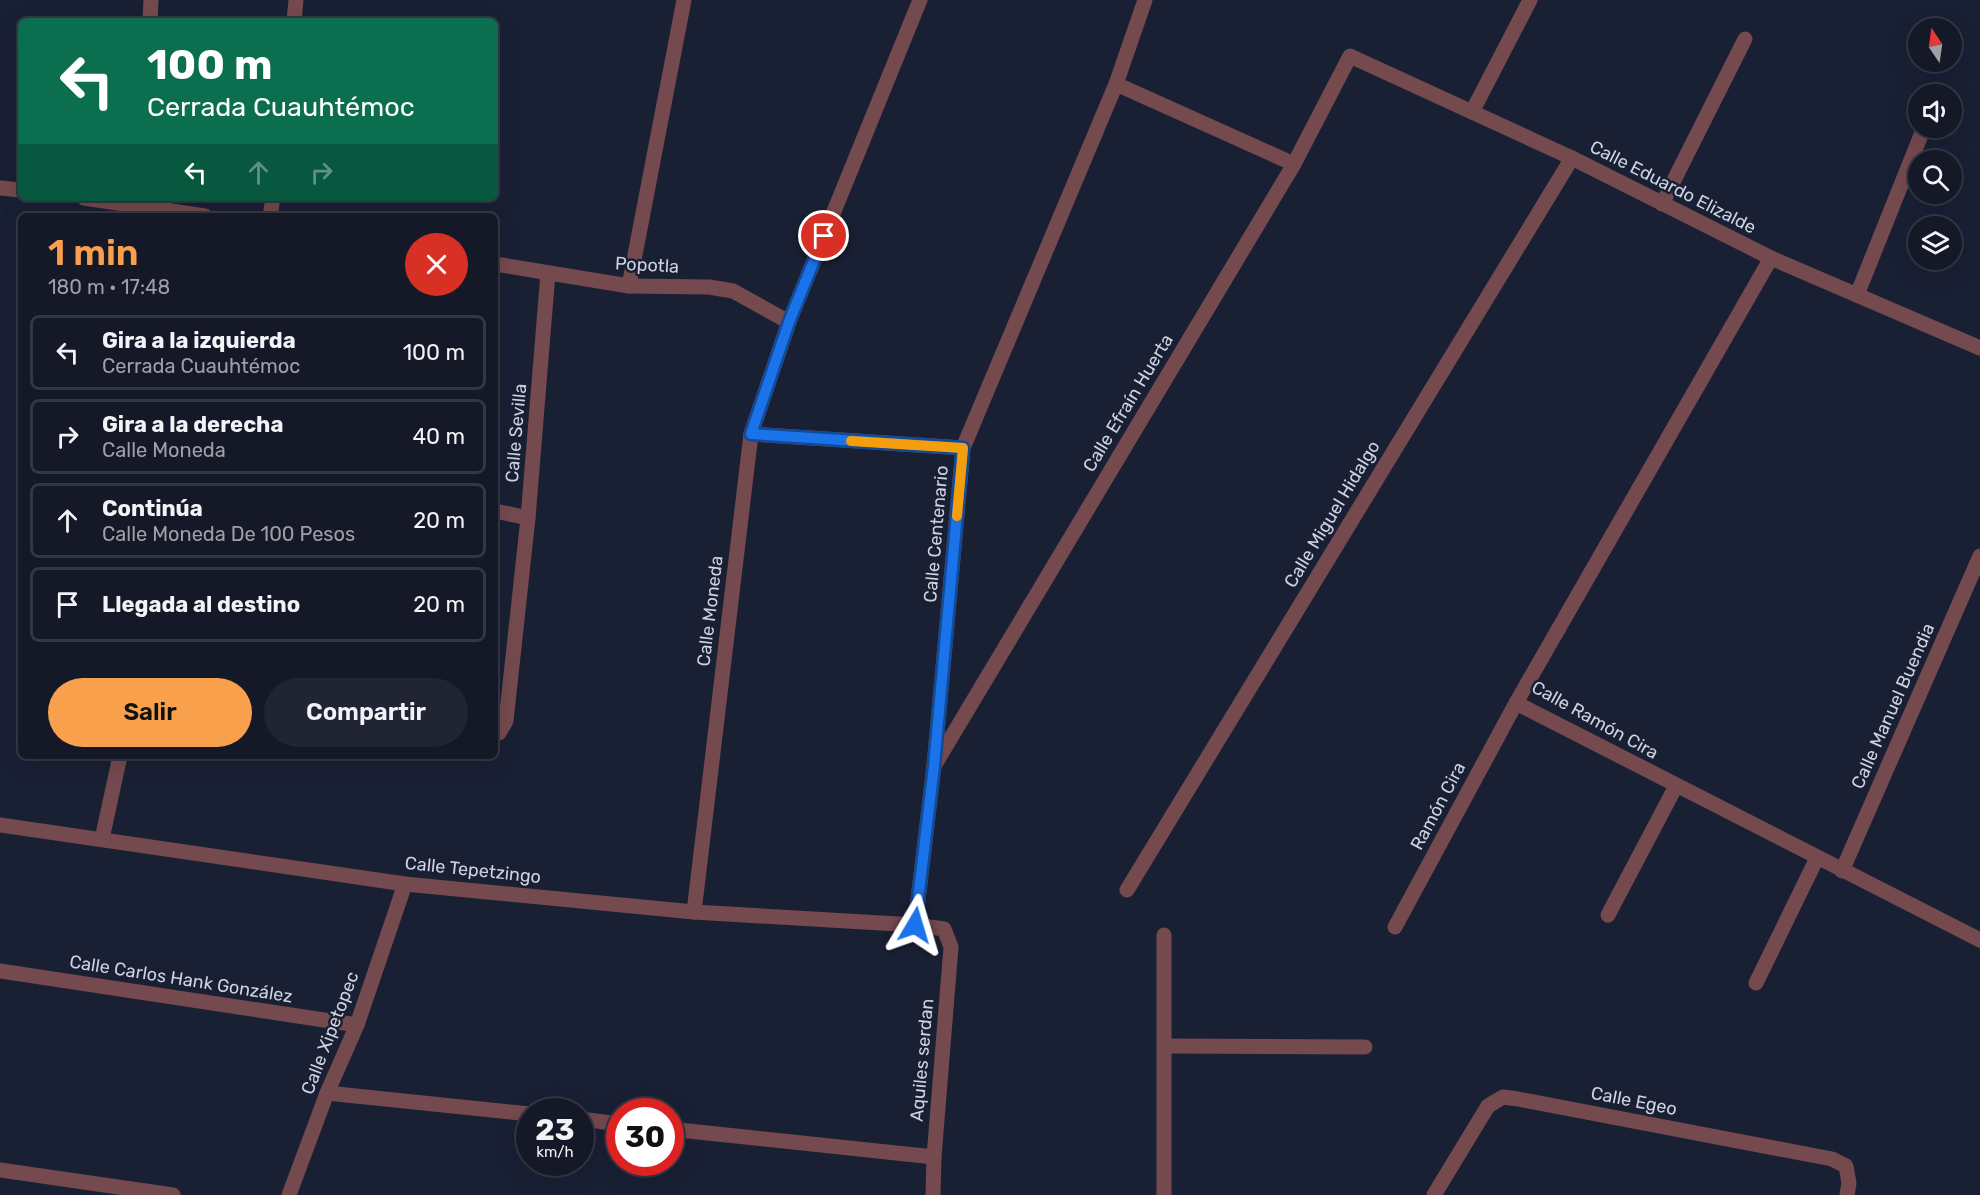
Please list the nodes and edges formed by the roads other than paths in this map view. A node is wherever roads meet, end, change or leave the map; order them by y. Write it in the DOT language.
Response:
graph roads {
  1 [pos="151,0"];
  2 [pos="296,0"];
  3 [pos="684,0"];
  4 [pos="920,0"];
  5 [pos="1145,0"];
  6 [pos="1530,0"];
  7 [pos="150,18"];
  8 [pos="294,18"];
  9 [pos="1745,39"];
  10 [pos="1350,56"];
  11 [pos="1116,84"];
  12 [pos="1472,112"];
  13 [pos="1920,138"];
  14 [pos="1572,158"];
  15 [pos="1294,164"];
  16 [pos="0,188"];
  17 [pos="18,190"];
  18 [pos="137,201"];
  19 [pos="1662,204"];
  20 [pos="191,213"];
  21 [pos="1771,258"];
  22 [pos="498,265"];
  23 [pos="548,273"];
  24 [pos="629,286"];
  25 [pos="1857,295"];
  26 [pos="789,322"];
  27 [pos="1980,348"];
  28 [pos="751,434"];
  29 [pos="963,448"];
  30 [pos="498,513"];
  31 [pos="528,518"];
  32 [pos="1980,556"];
  33 [pos="1516,703"];
  34 [pos="498,733"];
  35 [pos="119,759"];
  36 [pos="934,766"];
  37 [pos="1676,786"];
  38 [pos="0,825"];
  39 [pos="102,839"];
  40 [pos="1817,858"];
  41 [pos="1842,871"];
  42 [pos="405,884"];
  43 [pos="1127,890"];
  44 [pos="694,912"];
  45 [pos="1608,915"];
  46 [pos="915,925"];
  47 [pos="1395,927"];
  48 [pos="944,929"];
  49 [pos="1164,935"];
  50 [pos="1980,940"];
  51 [pos="0,971"];
  52 [pos="1756,983"];
  53 [pos="357,1025"];
  54 [pos="1165,1046"];
  55 [pos="1365,1047"];
  56 [pos="327,1093"];
  57 [pos="516,1113"];
  58 [pos="684,1130"];
  59 [pos="934,1156"];
  60 [pos="0,1170"];
  61 [pos="173,1195"];
  62 [pos="289,1195"];
  63 [pos="933,1195"];
  64 [pos="1164,1195"];
  65 [pos="1434,1195"];
  66 [pos="1847,1195"];
  1 -- 7 [label="street"];
  2 -- 8 [label="street"];
  3 -- 24 [label="street"];
  4 -- 26 [label="street, Calle Moneda"];
  5 -- 11 [label="street, Calle Centenario"];
  6 -- 12 [label="street"];
  9 -- 19 [label="street"];
  10 -- 12 [label="street, Calle Eduardo Elizalde"];
  10 -- 15 [label="street, Calle Efraín Huerta"];
  11 -- 15 [label="street"];
  11 -- 29 [label="street, Calle Centenario"];
  12 -- 14 [label="street, Calle Eduardo Elizalde"];
  13 -- 25 [label="street"];
  14 -- 19 [label="street, Calle Eduardo Elizalde"];
  14 -- 43 [label="street, Calle Miguel Hidalgo"];
  15 -- 36 [label="street, Calle Efraín Huerta"];
  16 -- 17 [label="street"];
  18 -- 20 [label="street"];
  19 -- 21 [label="street, Calle Eduardo Elizalde"];
  21 -- 25 [label="street, Calle Eduardo Elizalde"];
  21 -- 33 [label="street, Calle Ramón Cira"];
  22 -- 23 [label="street, Popotla"];
  23 -- 24 [label="street, Popotla"];
  23 -- 31 [label="street, Calle Sevilla"];
  24 -- 26 [label="street, Popotla"];
  25 -- 27 [label="street, Calle Eduardo Elizalde"];
  26 -- 28 [label="street, Calle Moneda"];
  28 -- 29 [label="street"];
  28 -- 44 [label="street, Calle Moneda"];
  29 -- 36 [label="street, Calle Centenario"];
  30 -- 31 [label="street"];
  31 -- 34 [label="street, Calle Sevilla"];
  32 -- 41 [label="street, Calle Manuel Buendia"];
  33 -- 37 [label="street, Calle Ramón Cira"];
  33 -- 47 [label="street, Ramón Cira"];
  35 -- 39 [label="street"];
  36 -- 46 [label="street, Calle Centenario"];
  37 -- 40 [label="street, Calle Ramón Cira"];
  37 -- 45 [label="street"];
  38 -- 39 [label="street, Calle Tepetzingo"];
  39 -- 42 [label="street, Calle Tepetzingo"];
  40 -- 41 [label="street, Calle Ramón Cira"];
  40 -- 52 [label="street"];
  41 -- 50 [label="street, Calle Ramón Cira"];
  42 -- 44 [label="street, Calle Tepetzingo"];
  42 -- 53 [label="street, Calle Xipetopec"];
  44 -- 46 [label="street, Calle Tepetzingo"];
  46 -- 48 [label="street, Calle Tepetzingo"];
  48 -- 59 [label="street, Aquiles serdan"];
  49 -- 54 [label="street"];
  51 -- 53 [label="street, Calle Carlos Hank González"];
  53 -- 56 [label="street, Calle Xipetopec"];
  54 -- 55 [label="street"];
  54 -- 64 [label="street"];
  56 -- 57 [label="street"];
  56 -- 62 [label="street, Calle Xipetopec"];
  58 -- 59 [label="street"];
  59 -- 63 [label="street, Aquiles serdan"];
  60 -- 61 [label="street"];
  65 -- 66 [label="street, Calle Egeo"];
}
